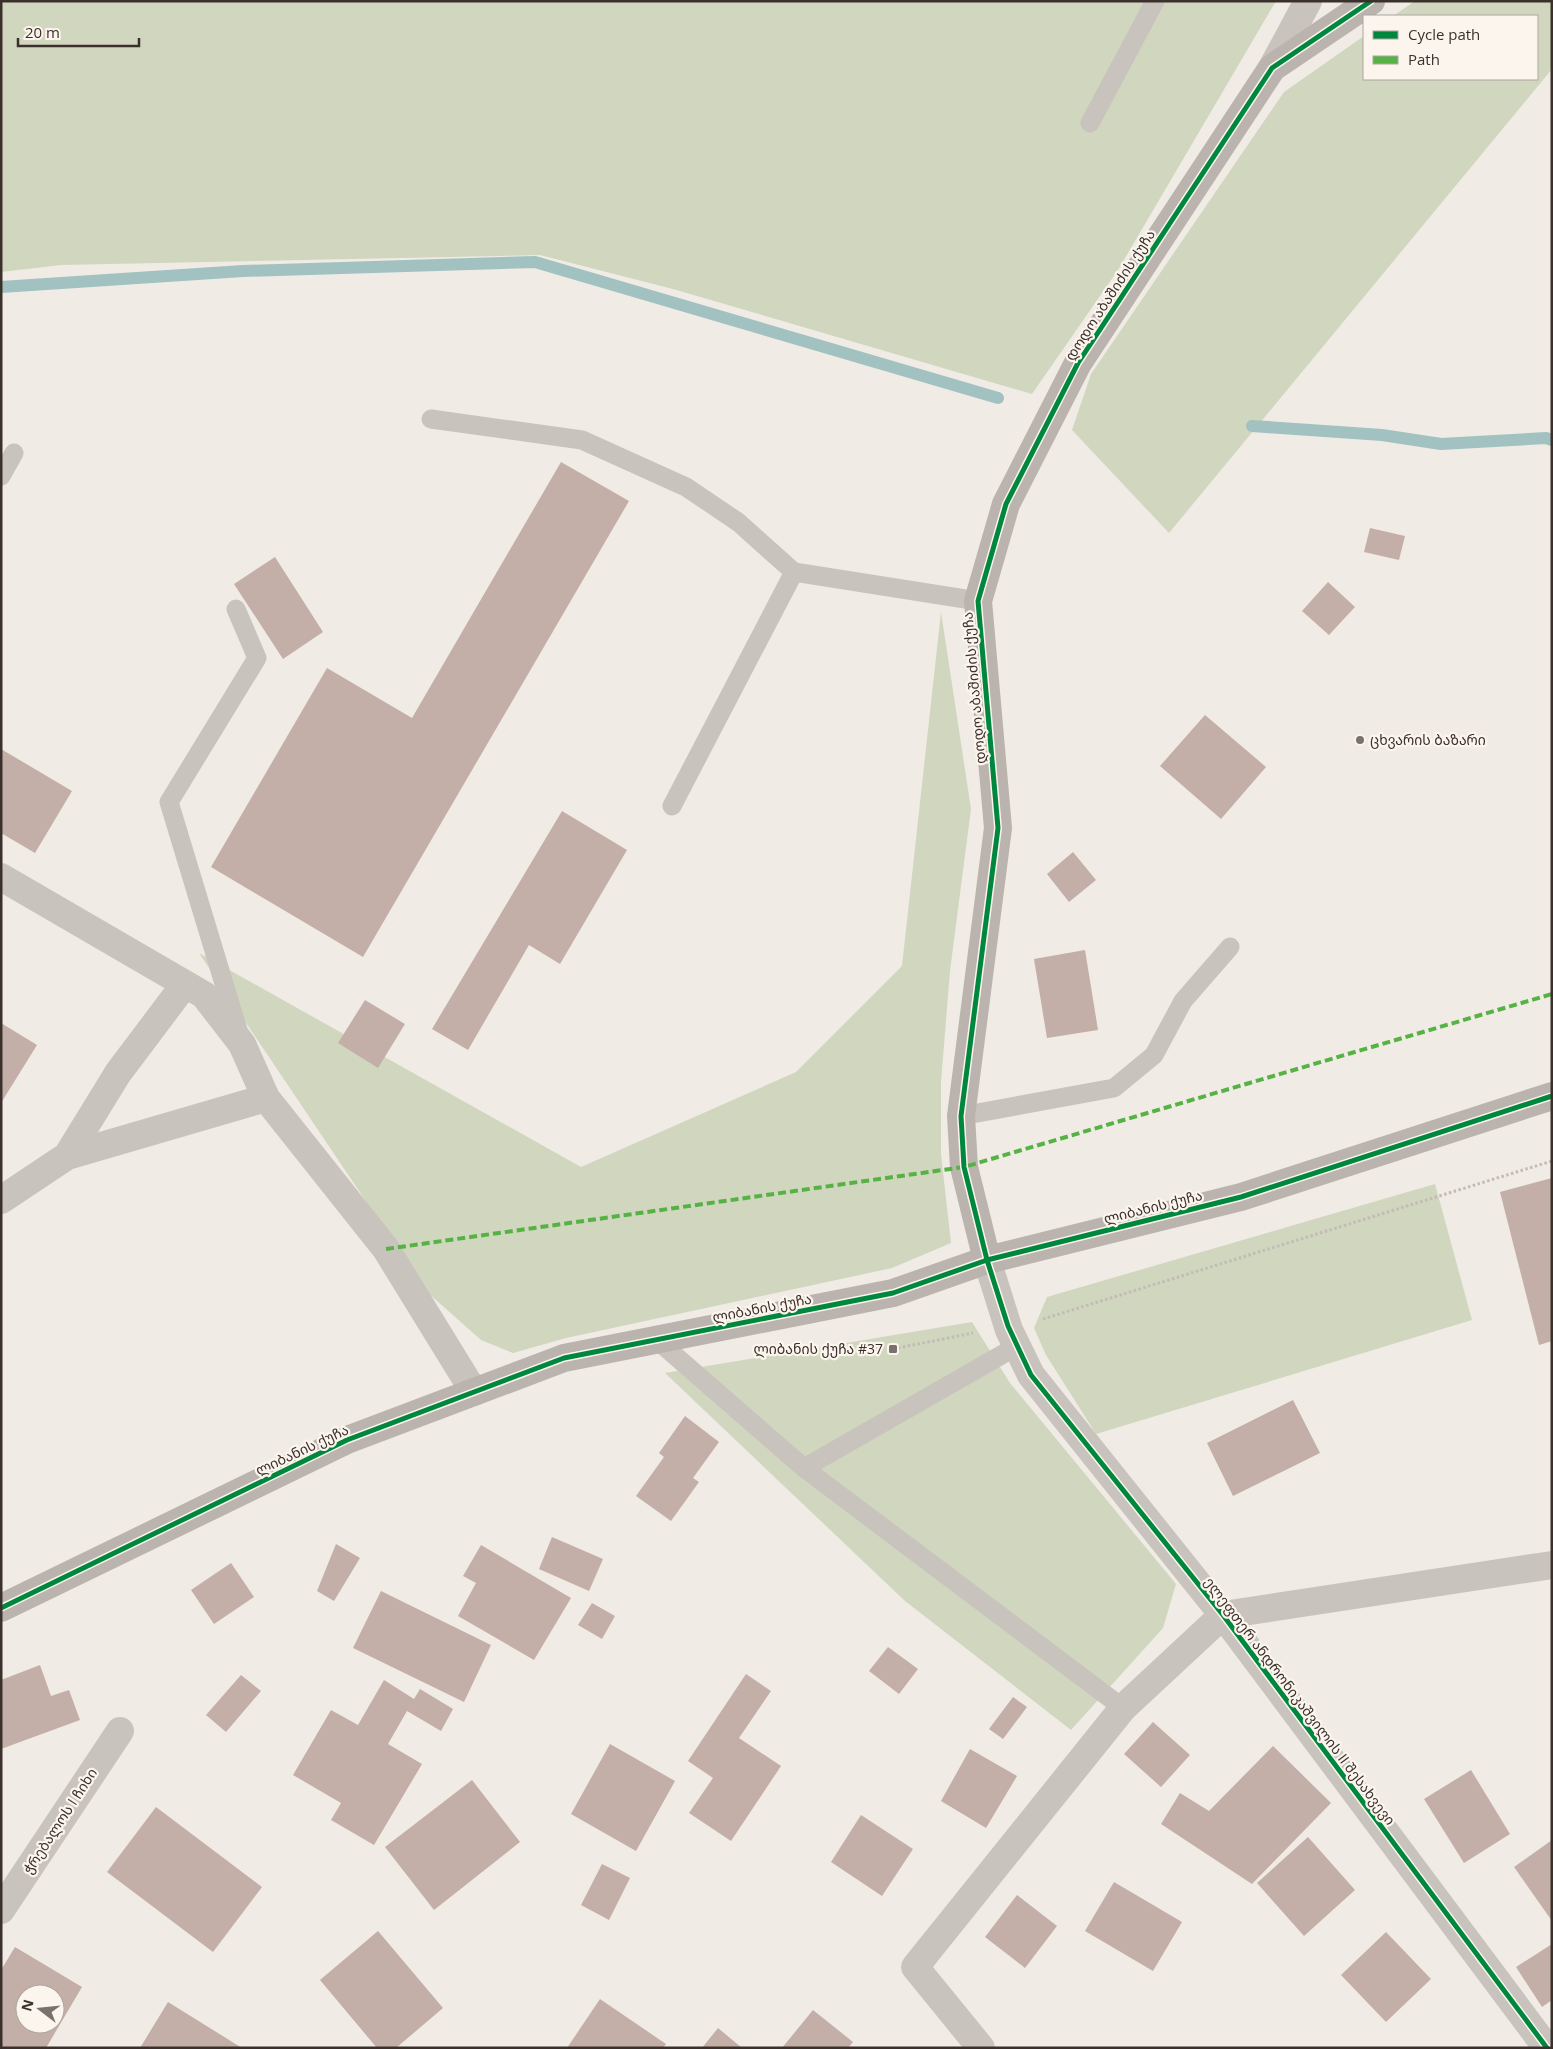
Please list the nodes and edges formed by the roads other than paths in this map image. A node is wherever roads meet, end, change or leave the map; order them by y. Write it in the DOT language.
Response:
graph roads {
  1 [pos="1155,1"];
  2 [pos="1308,1"];
  3 [pos="1371,1"];
  4 [pos="1272,68"];
  5 [pos="1090,123"];
  6 [pos="430,420"];
  7 [pos="14,453"];
  8 [pos="1,476"];
  9 [pos="794,572"];
  10 [pos="978,601"];
  11 [pos="236,609"];
  12 [pos="672,806"];
  13 [pos="1,877"];
  14 [pos="1230,947"];
  15 [pos="185,984"];
  16 [pos="242,1044"];
  17 [pos="1552,1096"];
  18 [pos="266,1098"];
  19 [pos="961,1116"];
  20 [pos="66,1156"];
  21 [pos="1,1200"];
  22 [pos="987,1260"];
  23 [pos="1012,1336"];
  24 [pos="657,1340"];
  25 [pos="474,1392"];
  26 [pos="804,1468"];
  27 [pos="1552,1565"];
  28 [pos="1,1608"];
  29 [pos="1223,1615"];
  30 [pos="1123,1708"];
  31 [pos="120,1731"];
  32 [pos="1,1910"];
  33 [pos="981,2048"];
  34 [pos="1547,2048"];
  1 -- 5 [label="lane"];
  2 -- 4 [label="street"];
  3 -- 4 [label="street, დოდო აბაშიძის ქუჩა"];
  4 -- 10 [label="street, დოდო აბაშიძის ქუჩა"];
  6 -- 9 [label="lane"];
  7 -- 8 [label="lane"];
  9 -- 10 [label="lane"];
  9 -- 12 [label="lane"];
  10 -- 19 [label="street, დოდო აბაშიძის ქუჩა"];
  11 -- 16 [label="lane"];
  13 -- 15 [label="street"];
  14 -- 19 [label="lane"];
  15 -- 16 [label="street"];
  15 -- 20 [label="street"];
  16 -- 18 [label="street"];
  17 -- 22 [label="street, ლიბანის ქუჩა"];
  18 -- 20 [label="street"];
  18 -- 25 [label="street"];
  19 -- 22 [label="street, დოდო აბაშიძის ქუჩა"];
  20 -- 21 [label="street"];
  22 -- 23 [label="street, ელეფთერ ანდრონიკაშვილის II შესახვევი"];
  22 -- 24 [label="street, ლიბანის ქუჩა"];
  23 -- 26 [label="lane"];
  23 -- 29 [label="street, ელეფთერ ანდრონიკაშვილის II შესახვევი"];
  24 -- 25 [label="street, ლიბანის ქუჩა"];
  24 -- 26 [label="lane"];
  25 -- 28 [label="street, ლიბანის ქუჩა"];
  26 -- 30 [label="lane"];
  27 -- 29 [label="street, ელეფთერ ანდრონიკაშვილის II შესახვევი"];
  29 -- 30 [label="street, ელეფთერ ანდრონიკაშვილის II შესახვევი"];
  29 -- 34 [label="street, ელეფთერ ანდრონიკაშვილის II შესახვევი"];
  30 -- 33 [label="street, ელეფთერ ანდრონიკაშვილის II შესახვევი"];
  31 -- 32 [label="street, ჭრებალოს I ჩიხი"];
}
